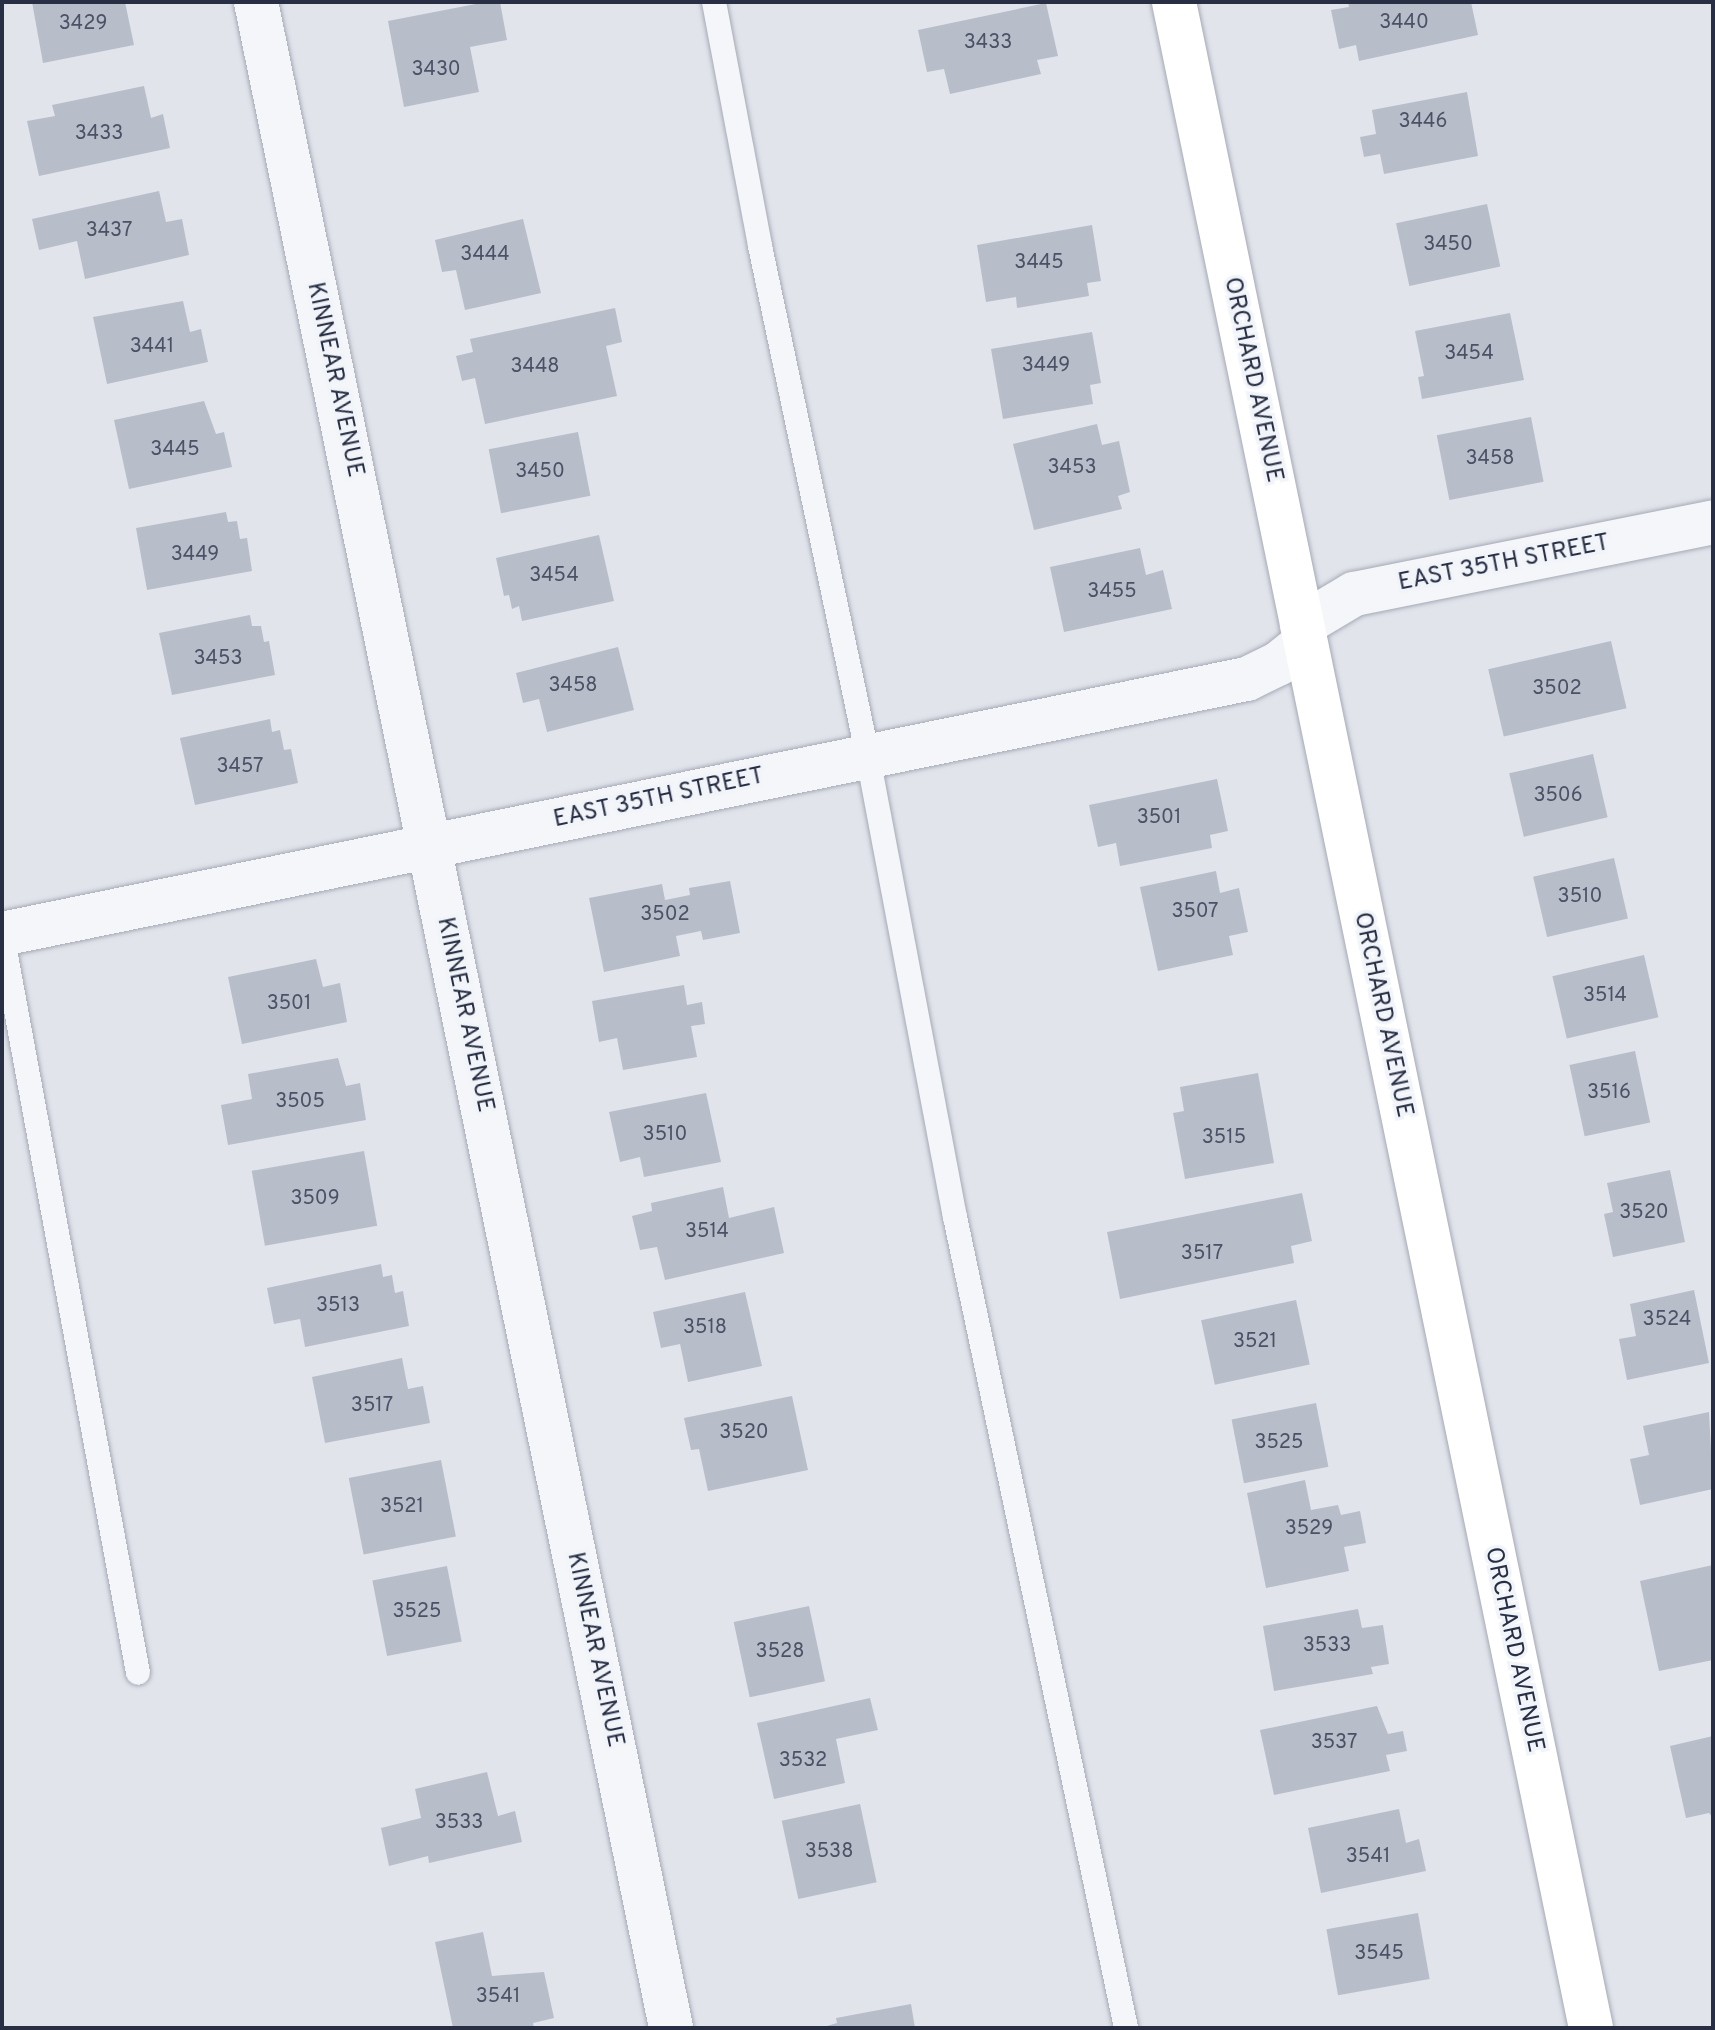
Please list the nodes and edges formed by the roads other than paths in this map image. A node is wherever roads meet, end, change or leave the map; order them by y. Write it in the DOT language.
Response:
graph roads {
  1 [pos="256,2"];
  2 [pos="714,2"];
  3 [pos="1174,2"];
  4 [pos="1713,522"];
  5 [pos="1304,633"];
  6 [pos="868,757"];
  7 [pos="430,847"];
  8 [pos="2,934"];
  9 [pos="138,1673"];
  10 [pos="671,2028"];
  11 [pos="1126,2028"];
  12 [pos="1591,2028"];
  1 -- 7 [label="street, KINNEAR AVENUE"];
  2 -- 6 [label="lane"];
  3 -- 5 [label="street, ORCHARD AVENUE"];
  4 -- 5 [label="street, EAST 35TH STREET"];
  5 -- 6 [label="street, EAST 35TH STREET"];
  5 -- 12 [label="street, ORCHARD AVENUE"];
  6 -- 7 [label="street, EAST 35TH STREET"];
  6 -- 11 [label="lane"];
  7 -- 8 [label="street, EAST 35TH STREET"];
  7 -- 10 [label="street, KINNEAR AVENUE"];
  8 -- 9 [label="lane"];
}
